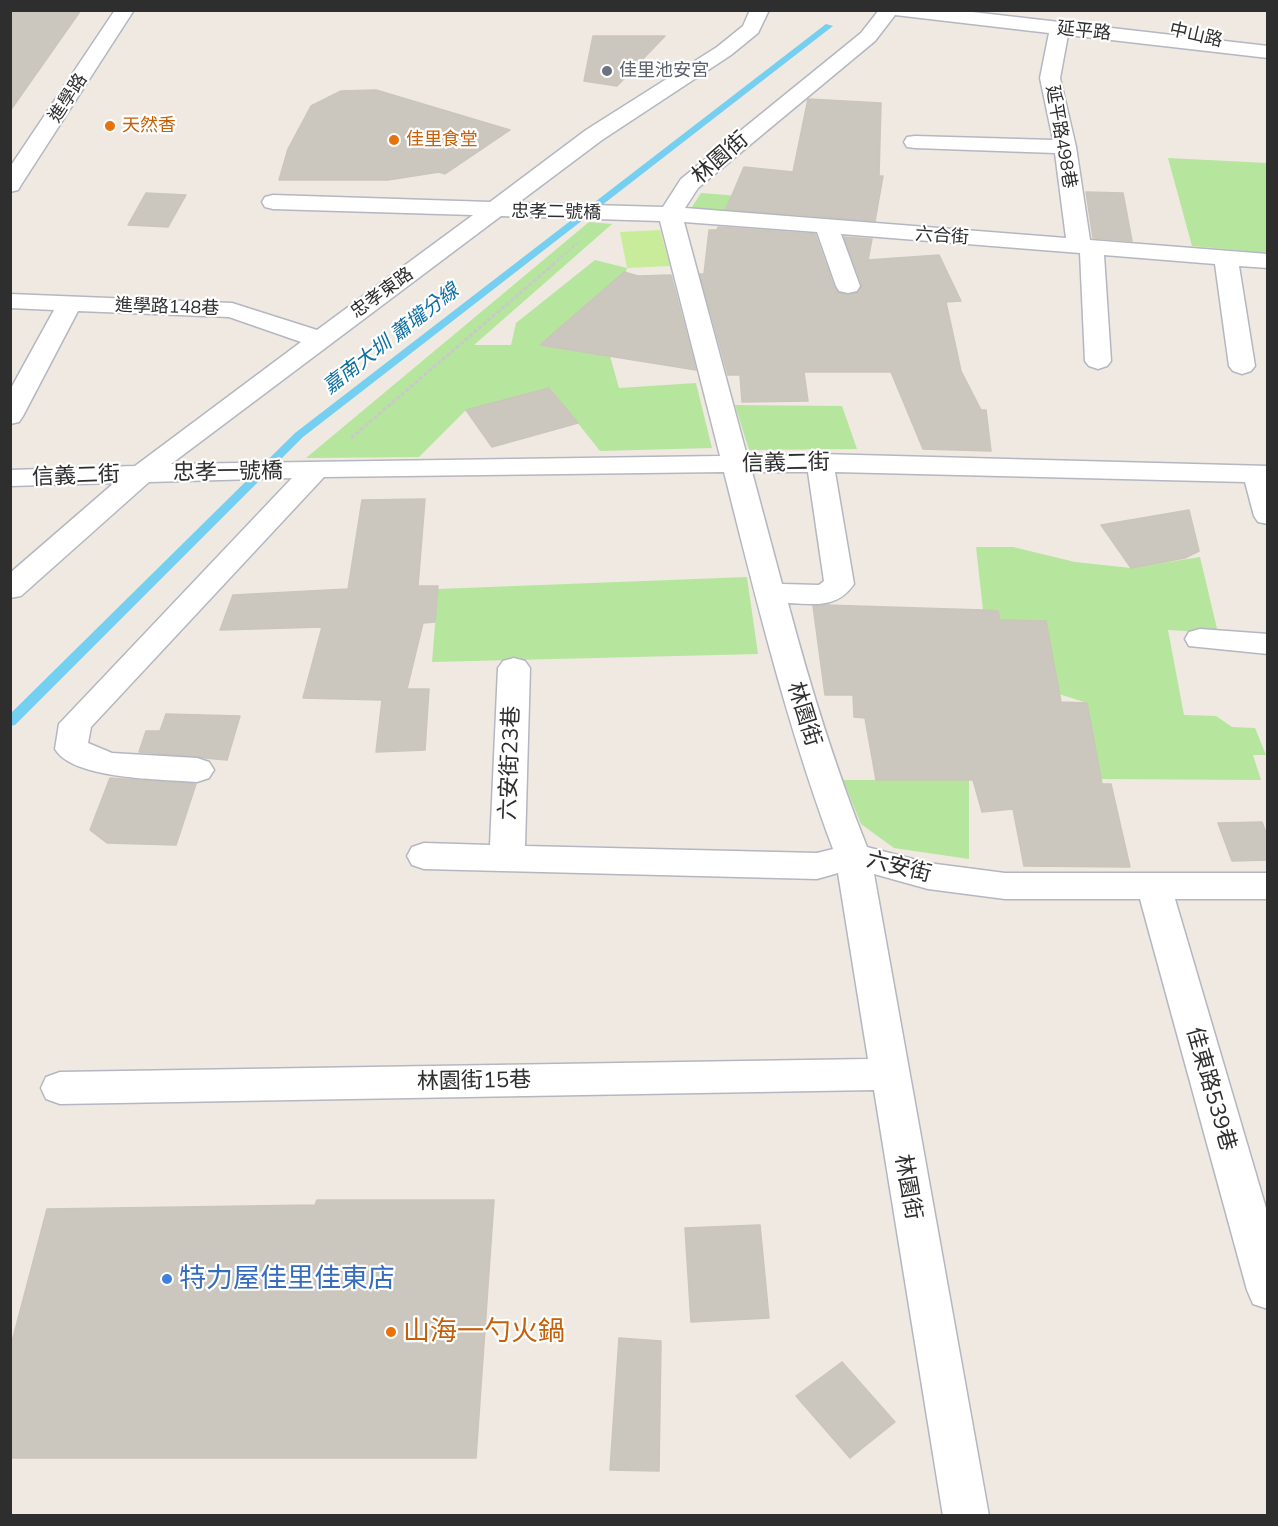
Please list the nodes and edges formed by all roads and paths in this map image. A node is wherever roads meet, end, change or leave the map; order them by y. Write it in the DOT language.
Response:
graph roads {
  1 [pos="125,10"];
  2 [pos="760,10"];
  3 [pos="889,10"];
  4 [pos="900,10"];
  5 [pos="1112,15"];
  6 [pos="1059,28"];
  7 [pos="1268,51"];
  8 [pos="915,142"];
  9 [pos="1065,147"];
  10 [pos="10,186"];
  11 [pos="273,202"];
  12 [pos="495,211"];
  13 [pos="617,213"];
  14 [pos="670,214"];
  15 [pos="826,226"];
  16 [pos="1086,247"];
  17 [pos="1226,258"];
  18 [pos="1268,261"];
  19 [pos="848,286"];
  20 [pos="10,301"];
  21 [pos="70,303"];
  22 [pos="318,339"];
  23 [pos="1098,361"];
  24 [pos="1242,366"];
  25 [pos="10,416"];
  26 [pos="820,462"];
  27 [pos="734,464"];
  28 [pos="315,470"];
  29 [pos="141,474"];
  30 [pos="1262,474"];
  31 [pos="10,478"];
  32 [pos="1268,516"];
  33 [pos="10,589"];
  34 [pos="771,594"];
  35 [pos="1200,639"];
  36 [pos="1268,644"];
  37 [pos="514,668"];
  38 [pos="197,770"];
  39 [pos="424,856"];
  40 [pos="853,856"];
  41 [pos="507,859"];
  42 [pos="1268,886"];
  43 [pos="1154,887"];
  44 [pos="888,1074"];
  45 [pos="60,1088"];
  46 [pos="1268,1290"];
  47 [pos="966,1515"];
  1 -- 10 [label="street, 進學路"];
  2 -- 12 [label="street, 忠孝東路"];
  3 -- 14 [label="street, 林園街"];
  4 -- 6 [label="street, 延平路"];
  5 -- 7 [label="street, 中山路"];
  6 -- 7 [label="street, 延平路"];
  6 -- 9 [label="street, 延平路498巷"];
  8 -- 9 [label="street"];
  9 -- 16 [label="street, 延平路498巷"];
  11 -- 12 [label="street, 忠孝二號橋"];
  12 -- 13 [label="street, 忠孝二號橋"];
  12 -- 22 [label="street, 忠孝東路"];
  13 -- 14 [label="street, 六合街"];
  13 -- 28 [label="path"];
  14 -- 15 [label="street, 六合街"];
  14 -- 27 [label="street, 林園街"];
  15 -- 16 [label="street, 六合街"];
  15 -- 19 [label="street"];
  16 -- 17 [label="street, 六合街"];
  16 -- 23 [label="street, 延平路498巷"];
  17 -- 18 [label="street, 六合街"];
  17 -- 24 [label="street"];
  20 -- 21 [label="street, 進學路148巷"];
  21 -- 22 [label="street, 進學路148巷"];
  21 -- 25 [label="street"];
  22 -- 29 [label="street, 忠孝東路"];
  26 -- 27 [label="street, 信義二街"];
  26 -- 30 [label="street, 信義二街"];
  26 -- 34 [label="street"];
  27 -- 28 [label="street, 信義二街"];
  27 -- 34 [label="street, 林園街"];
  28 -- 29 [label="street, 忠孝一號橋"];
  28 -- 38 [label="street"];
  29 -- 31 [label="street, 信義二街"];
  29 -- 33 [label="street, 忠孝東路"];
  30 -- 32 [label="street, 信義二街"];
  34 -- 40 [label="street, 林園街"];
  35 -- 36 [label="street"];
  37 -- 41 [label="street, 六安街23巷"];
  39 -- 41 [label="street, 六安街"];
  40 -- 41 [label="street, 六安街"];
  40 -- 43 [label="street, 六安街"];
  40 -- 44 [label="street, 林園街"];
  42 -- 43 [label="street, 六安街"];
  43 -- 46 [label="street, 佳東路539巷"];
  44 -- 45 [label="street, 林園街15巷"];
  44 -- 47 [label="street, 林園街"];
}
